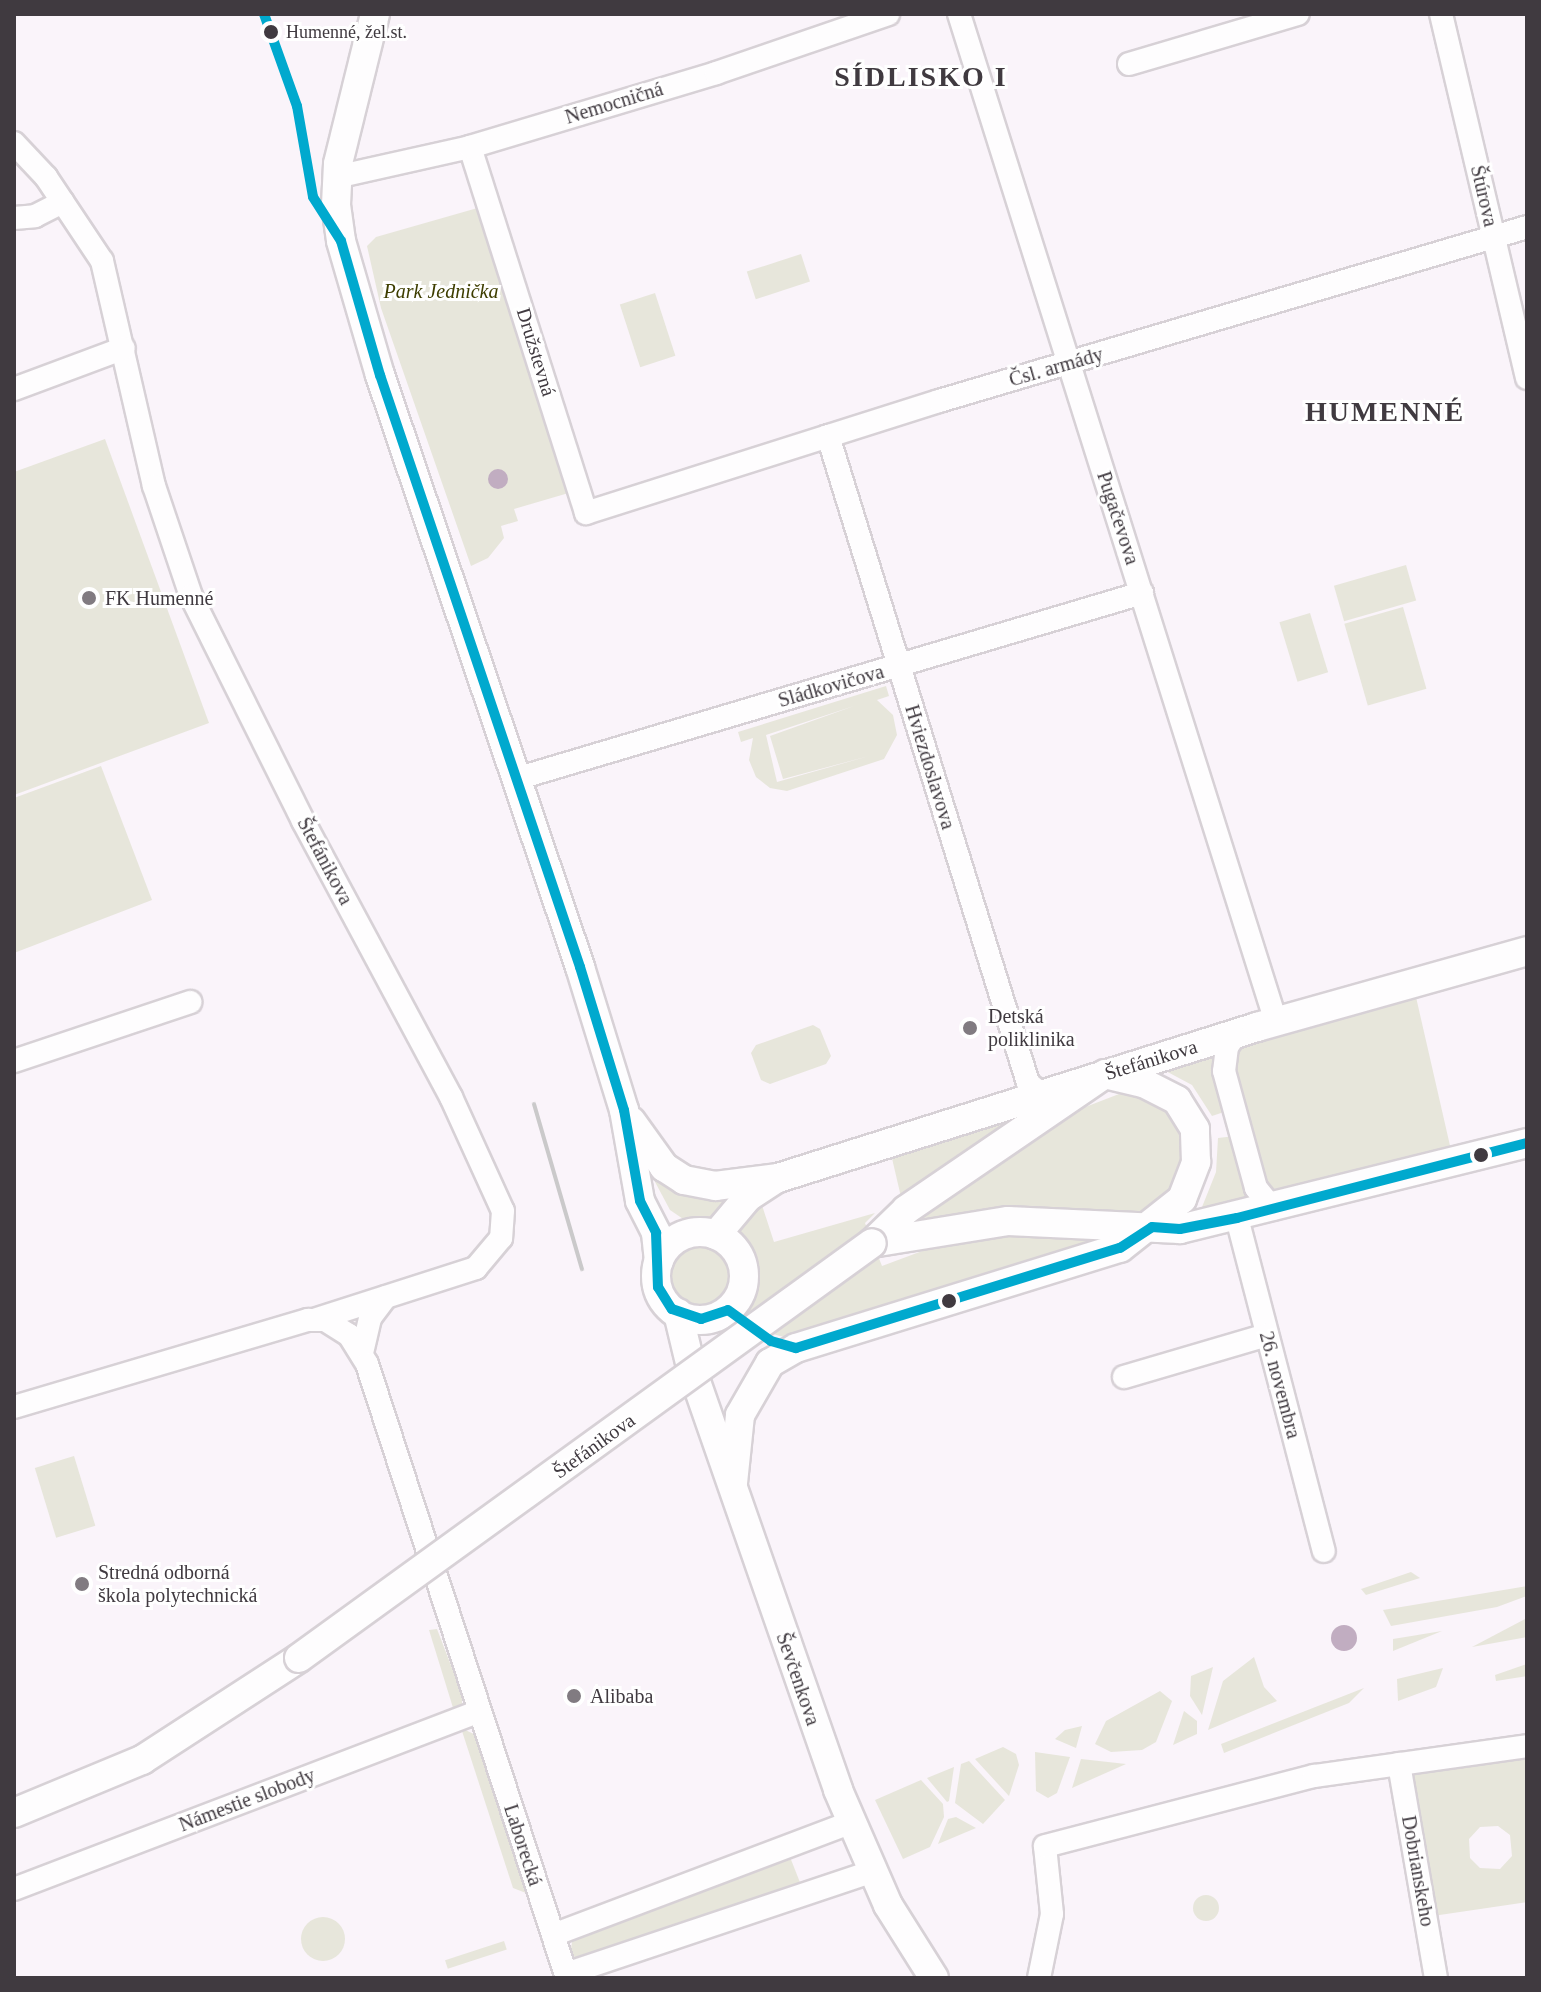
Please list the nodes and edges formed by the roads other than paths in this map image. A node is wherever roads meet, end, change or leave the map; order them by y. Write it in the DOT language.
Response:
graph roads {
  1 [pos="375,14"];
  2 [pos="888,14"];
  3 [pos="959,14"];
  4 [pos="1298,14"];
  5 [pos="1441,14"];
  6 [pos="1129,64"];
  7 [pos="470,147"];
  8 [pos="18,155"];
  9 [pos="336,177"];
  10 [pos="63,202"];
  11 [pos="14,218"];
  12 [pos="1527,227"];
  13 [pos="1494,237"];
  14 [pos="124,348"];
  15 [pos="1069,363"];
  16 [pos="1527,378"];
  17 [pos="14,389"];
  18 [pos="828,436"];
  19 [pos="586,513"];
  20 [pos="1142,593"];
  21 [pos="898,666"];
  22 [pos="519,778"];
  23 [pos="1527,951"];
  24 [pos="190,1002"];
  25 [pos="1276,1022"];
  26 [pos="1236,1034"];
  27 [pos="14,1061"];
  28 [pos="1105,1074"];
  29 [pos="1040,1093"];
  30 [pos="624,1110"];
  31 [pos="1527,1143"];
  32 [pos="633,1166"];
  33 [pos="778,1178"];
  34 [pos="1273,1209"];
  35 [pos="1237,1218"];
  36 [pos="1152,1227"];
  37 [pos="685,1235"];
  38 [pos="716,1235"];
  39 [pos="872,1243"];
  40 [pos="659,1261"];
  41 [pos="386,1297"];
  42 [pos="678,1313"];
  43 [pos="720,1314"];
  44 [pos="317,1319"];
  45 [pos="1267,1335"];
  46 [pos="796,1348"];
  47 [pos="362,1353"];
  48 [pos="691,1367"];
  49 [pos="1124,1377"];
  50 [pos="14,1407"];
  51 [pos="733,1483"];
  52 [pos="1324,1551"];
  53 [pos="479,1711"];
  54 [pos="1527,1746"];
  55 [pos="1399,1764"];
  56 [pos="14,1813"];
  57 [pos="852,1822"];
  58 [pos="873,1871"];
  59 [pos="14,1889"];
  60 [pos="553,1935"];
  61 [pos="566,1976"];
  62 [pos="934,1978"];
  63 [pos="1039,1978"];
  64 [pos="1436,1978"];
  1 -- 9 [label="main road"];
  2 -- 7 [label="street, Nemocničná"];
  3 -- 15 [label="street, Pugačevova"];
  4 -- 6 [label="street"];
  5 -- 13 [label="street, Štúrova"];
  7 -- 9 [label="street, Nemocničná"];
  7 -- 19 [label="street, Družstevná"];
  8 -- 10 [label="street, Štefánikova"];
  9 -- 22 [label="main road"];
  10 -- 11 [label="street"];
  10 -- 14 [label="street, Štefánikova"];
  12 -- 13 [label="street, Čsl. armády"];
  13 -- 15 [label="street, Čsl. armády"];
  13 -- 16 [label="street, Štúrova"];
  14 -- 17 [label="street"];
  14 -- 41 [label="street, Štefánikova"];
  15 -- 18 [label="street, Čsl. armády"];
  15 -- 20 [label="street, Pugačevova"];
  18 -- 19 [label="street, Čsl. armády"];
  18 -- 21 [label="street, Hviezdoslavova"];
  20 -- 21 [label="street, Sládkovičova"];
  20 -- 25 [label="street, Pugačevova"];
  21 -- 22 [label="street, Sládkovičova"];
  21 -- 29 [label="street, Hviezdoslavova"];
  22 -- 30 [label="main road"];
  23 -- 25 [label="main road, Štefánikova"];
  24 -- 27 [label="street"];
  25 -- 26 [label="main road, Štefánikova"];
  26 -- 28 [label="main road, Štefánikova"];
  26 -- 34 [label="street"];
  28 -- 29 [label="main road, Štefánikova"];
  28 -- 36 [label="main road"];
  28 -- 39 [label="main road, Štefánikova"];
  29 -- 33 [label="main road, Štefánikova"];
  30 -- 32 [label="main road"];
  30 -- 33 [label="main road"];
  31 -- 34 [label="main road"];
  32 -- 37 [label="main road"];
  32 -- 40 [label="main road"];
  33 -- 38 [label="main road"];
  34 -- 35 [label="main road"];
  35 -- 36 [label="main road"];
  35 -- 45 [label="street, 26. novembra"];
  36 -- 39 [label="main road"];
  36 -- 46 [label="main road"];
  37 -- 38 [label="main road"];
  37 -- 40 [label="main road"];
  38 -- 43 [label="main road"];
  39 -- 56 [label="main road, Štefánikova, bridge"];
  40 -- 42 [label="main road"];
  41 -- 44 [label="street, Štefánikova"];
  41 -- 47 [label="street"];
  42 -- 43 [label="main road"];
  42 -- 48 [label="main road, Ševčenkova"];
  43 -- 46 [label="main road"];
  43 -- 48 [label="main road"];
  44 -- 47 [label="street"];
  44 -- 50 [label="street, Štefánikova"];
  45 -- 49 [label="street"];
  45 -- 52 [label="street, 26. novembra"];
  46 -- 51 [label="main road"];
  47 -- 53 [label="street"];
  48 -- 51 [label="main road, Ševčenkova"];
  51 -- 57 [label="main road, Ševčenkova"];
  53 -- 59 [label="street, Námestie slobody"];
  53 -- 60 [label="street, Laborecká"];
  54 -- 55 [label="street"];
  55 -- 63 [label="street"];
  55 -- 64 [label="street, Dobrianskeho"];
  57 -- 58 [label="main road, Ševčenkova"];
  57 -- 60 [label="street"];
  58 -- 61 [label="street"];
  58 -- 62 [label="main road, Ševčenkova"];
  60 -- 61 [label="street, Laborecká"];
}
